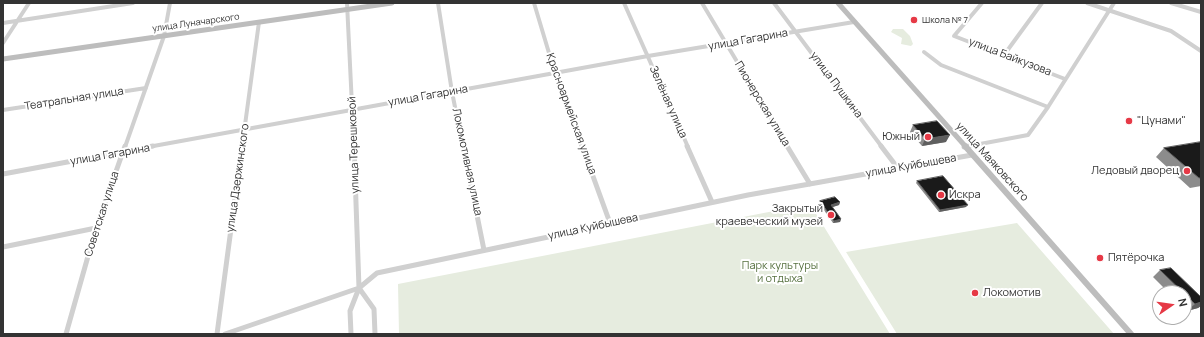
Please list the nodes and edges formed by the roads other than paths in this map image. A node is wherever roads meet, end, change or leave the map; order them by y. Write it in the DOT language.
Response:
graph roads {
  1 [pos="29,3"];
  2 [pos="133,3"];
  3 [pos="170,3"];
  4 [pos="347,3"];
  5 [pos="392,3"];
  6 [pos="438,3"];
  7 [pos="534,3"];
  8 [pos="624,3"];
  9 [pos="702,3"];
  10 [pos="774,3"];
  11 [pos="838,3"];
  12 [pos="982,3"];
  13 [pos="1042,3"];
  14 [pos="1087,3"];
  15 [pos="1114,3"];
  16 [pos="1171,3"];
  17 [pos="347,10"];
  18 [pos="1109,10"];
  19 [pos="1201,12"];
  20 [pos="17,21"];
  21 [pos="3,22"];
  22 [pos="259,22"];
  23 [pos="854,22"];
  24 [pos="796,32"];
  25 [pos="164,36"];
  26 [pos="3,44"];
  27 [pos="726,44"];
  28 [pos="1201,51"];
  29 [pos="924,52"];
  30 [pos="1004,55"];
  31 [pos="648,56"];
  32 [pos="3,59"];
  33 [pos="556,73"];
  34 [pos="1066,79"];
  35 [pos="146,88"];
  36 [pos="452,92"];
  37 [pos="1048,107"];
  38 [pos="353,109"];
  39 [pos="3,110"];
  40 [pos="244,130"];
  41 [pos="964,147"];
  42 [pos="122,153"];
  43 [pos="972,155"];
  44 [pos="897,167"];
  45 [pos="3,174"];
  46 [pos="810,184"];
  47 [pos="712,202"];
  48 [pos="610,224"];
  49 [pos="96,228"];
  50 [pos="3,247"];
  51 [pos="484,250"];
  52 [pos="359,288"];
  53 [pos="66,334"];
  54 [pos="217,334"];
  55 [pos="225,334"];
  56 [pos="351,334"];
  57 [pos="375,334"];
  58 [pos="1131,334"];
  1 -- 20 [label="street"];
  2 -- 20 [label="street"];
  3 -- 25 [label="street, Советская улица"];
  4 -- 17 [label="street, улица Терешковой"];
  5 -- 17 [label="main road, улица Луначарского"];
  6 -- 36 [label="street, Локомотивная улица"];
  7 -- 33 [label="street, Красноармейская улица"];
  8 -- 31 [label="street, Зелёная улица"];
  9 -- 27 [label="street, Пионерская улица"];
  10 -- 24 [label="street, улица Пушкина"];
  11 -- 23 [label="main road, улица Маяковского"];
  12 -- 30 [label="street, улица Байкузова"];
  13 -- 30 [label="street"];
  14 -- 18 [label="street"];
  15 -- 18 [label="street, улица Куйбышева"];
  16 -- 19 [label="street"];
  17 -- 22 [label="main road, улица Луначарского"];
  17 -- 38 [label="street, улица Терешковой"];
  18 -- 28 [label="street"];
  18 -- 34 [label="street, улица Куйбышева"];
  20 -- 21 [label="street"];
  20 -- 26 [label="street"];
  22 -- 25 [label="main road, улица Луначарского"];
  22 -- 40 [label="street, улица Дзержинского"];
  23 -- 24 [label="street, улица Гагарина"];
  23 -- 41 [label="main road, улица Маяковского"];
  24 -- 27 [label="street, улица Гагарина"];
  24 -- 44 [label="street, улица Пушкина"];
  25 -- 32 [label="main road, улица Луначарского"];
  25 -- 35 [label="street, Советская улица"];
  27 -- 31 [label="street, улица Гагарина"];
  27 -- 46 [label="street, Пионерская улица"];
  29 -- 37 [label="street"];
  30 -- 34 [label="street, улица Байкузова"];
  31 -- 33 [label="street, улица Гагарина"];
  31 -- 47 [label="street, Зелёная улица"];
  33 -- 36 [label="street, улица Гагарина"];
  33 -- 48 [label="street, Красноармейская улица"];
  34 -- 37 [label="street, улица Куйбышева"];
  35 -- 39 [label="street, Театральная улица"];
  35 -- 42 [label="street, Советская улица"];
  36 -- 38 [label="street, улица Гагарина"];
  36 -- 51 [label="street, Локомотивная улица"];
  37 -- 41 [label="street, улица Куйбышева"];
  38 -- 40 [label="street, улица Гагарина"];
  38 -- 52 [label="street, улица Терешковой"];
  40 -- 42 [label="street, улица Гагарина"];
  40 -- 54 [label="street, улица Дзержинского"];
  41 -- 43 [label="main road, улица Маяковского"];
  42 -- 45 [label="street, улица Гагарина"];
  42 -- 49 [label="street, Советская улица"];
  43 -- 44 [label="street, улица Куйбышева"];
  43 -- 58 [label="main road, улица Маяковского"];
  44 -- 46 [label="street, улица Куйбышева"];
  46 -- 47 [label="street, улица Куйбышева"];
  47 -- 48 [label="street, улица Куйбышева"];
  48 -- 51 [label="street, улица Куйбышева"];
  49 -- 50 [label="street"];
  49 -- 53 [label="street, Советская улица"];
  51 -- 52 [label="street, улица Куйбышева"];
  52 -- 55 [label="street, улица Куйбышева"];
  52 -- 56 [label="street, улица Терешковой"];
  52 -- 57 [label="street"];
}
